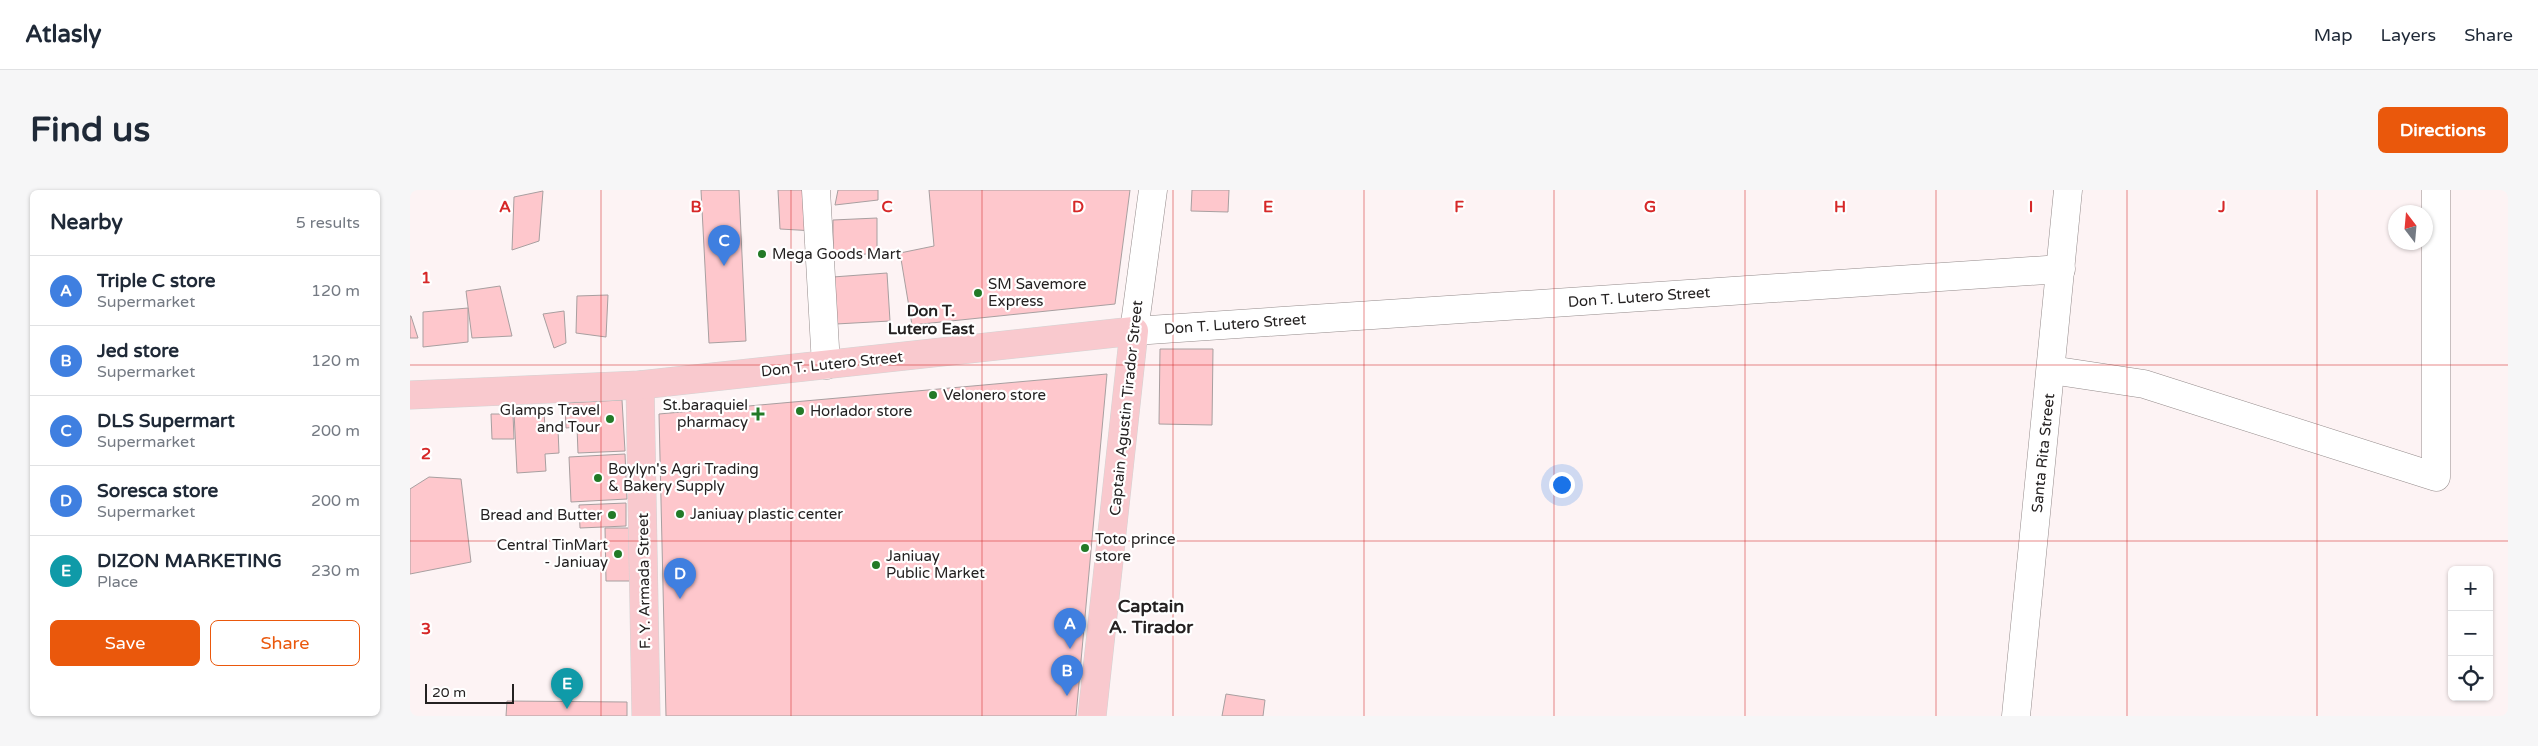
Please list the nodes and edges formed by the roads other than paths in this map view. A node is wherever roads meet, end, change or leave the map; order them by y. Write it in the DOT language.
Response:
graph roads {
  1 [pos="816,190"];
  2 [pos="1153,190"];
  3 [pos="2068,190"];
  4 [pos="2436,190"];
  5 [pos="2061,269"];
  6 [pos="1134,331"];
  7 [pos="826,365"];
  8 [pos="2051,370"];
  9 [pos="640,385"];
  10 [pos="410,395"];
  11 [pos="646,716"];
  12 [pos="1092,716"];
  13 [pos="2016,716"];
  1 -- 7 [label="street"];
  2 -- 6 [label="street, Captain Agustin Tirador Street"];
  3 -- 5 [label="street, Santa Rita Street"];
  4 -- 8 [label="street"];
  5 -- 6 [label="street, Don T. Lutero Street"];
  5 -- 8 [label="street, Santa Rita Street"];
  6 -- 7 [label="main road, Don T. Lutero Street"];
  6 -- 12 [label="main road, Captain Agustin Tirador Street"];
  7 -- 9 [label="main road, Don T. Lutero Street"];
  8 -- 13 [label="street, Santa Rita Street"];
  9 -- 10 [label="main road, Don T. Lutero Street"];
  9 -- 11 [label="main road, F. Y. Armada Street"];
}
